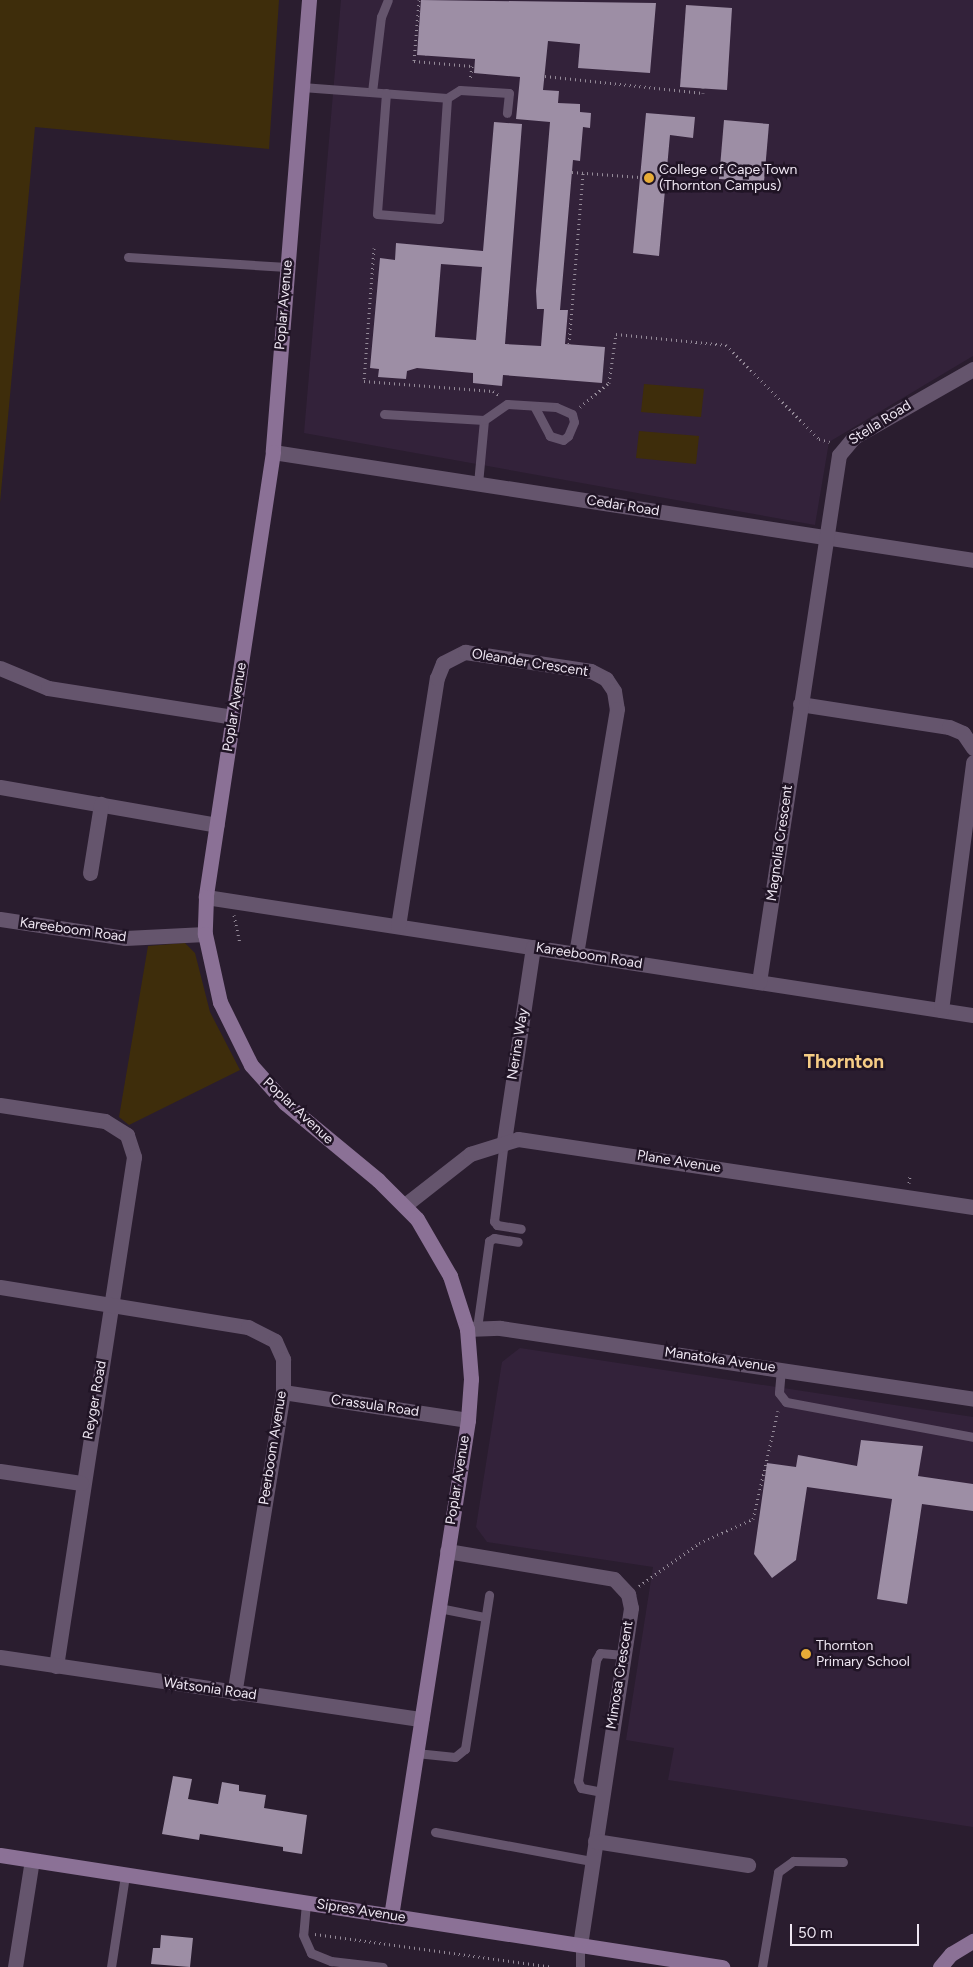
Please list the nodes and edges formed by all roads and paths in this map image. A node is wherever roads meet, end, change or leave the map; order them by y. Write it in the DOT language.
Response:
graph roads {
  1 [pos="309,0"];
  2 [pos="388,0"];
  3 [pos="419,0"];
  4 [pos="545,76"];
  5 [pos="302,87"];
  6 [pos="703,88"];
  7 [pos="469,91"];
  8 [pos="372,92"];
  9 [pos="386,93"];
  10 [pos="448,98"];
  11 [pos="507,113"];
  12 [pos="572,172"];
  13 [pos="583,173"];
  14 [pos="640,177"];
  15 [pos="374,248"];
  16 [pos="128,257"];
  17 [pos="287,267"];
  18 [pos="569,344"];
  19 [pos="973,369"];
  20 [pos="503,405"];
  21 [pos="534,406"];
  22 [pos="384,414"];
  23 [pos="572,414"];
  24 [pos="484,420"];
  25 [pos="844,446"];
  26 [pos="273,452"];
  27 [pos="478,484"];
  28 [pos="825,538"];
  29 [pos="973,560"];
  30 [pos="0,668"];
  31 [pos="800,704"];
  32 [pos="233,717"];
  33 [pos="973,748"];
  34 [pos="973,762"];
  35 [pos="0,788"];
  36 [pos="100,804"];
  37 [pos="217,825"];
  38 [pos="90,873"];
  39 [pos="206,897"];
  40 [pos="232,910"];
  41 [pos="0,919"];
  42 [pos="398,926"];
  43 [pos="205,934"];
  44 [pos="240,943"];
  45 [pos="533,947"];
  46 [pos="576,954"];
  47 [pos="759,982"];
  48 [pos="941,1010"];
  49 [pos="973,1015"];
  50 [pos="0,1105"];
  51 [pos="504,1141"];
  52 [pos="405,1205"];
  53 [pos="973,1207"];
  54 [pos="521,1229"];
  55 [pos="518,1242"];
  56 [pos="0,1288"];
  57 [pos="112,1304"];
  58 [pos="472,1329"];
  59 [pos="781,1368"];
  60 [pos="283,1392"];
  61 [pos="782,1399"];
  62 [pos="973,1399"];
  63 [pos="468,1420"];
  64 [pos="973,1436"];
  65 [pos="0,1471"];
  66 [pos="81,1483"];
  67 [pos="447,1551"];
  68 [pos="628,1594"];
  69 [pos="489,1595"];
  70 [pos="439,1608"];
  71 [pos="485,1617"];
  72 [pos="624,1655"];
  73 [pos="0,1658"];
  74 [pos="56,1666"];
  75 [pos="234,1693"];
  76 [pos="421,1719"];
  77 [pos="416,1753"];
  78 [pos="602,1792"];
  79 [pos="435,1832"];
  80 [pos="594,1841"];
  81 [pos="0,1855"];
  82 [pos="32,1860"];
  83 [pos="591,1860"];
  84 [pos="843,1862"];
  85 [pos="748,1865"];
  86 [pos="125,1874"];
  87 [pos="306,1903"];
  88 [pos="391,1916"];
  89 [pos="312,1933"];
  90 [pos="973,1941"];
  91 [pos="580,1944"];
  92 [pos="691,1965"];
  93 [pos="15,1967"];
  94 [pos="111,1967"];
  95 [pos="383,1967"];
  96 [pos="552,1967"];
  97 [pos="580,1967"];
  98 [pos="722,1967"];
  99 [pos="762,1967"];
  100 [pos="940,1967"];
  1 -- 5 [label="street, Poplar Avenue"];
  2 -- 8 [label="lane"];
  3 -- 7 [label="path"];
  4 -- 6 [label="path"];
  5 -- 8 [label="lane"];
  5 -- 17 [label="street, Poplar Avenue"];
  7 -- 10 [label="lane"];
  7 -- 11 [label="lane"];
  8 -- 9 [label="lane"];
  9 -- 10 [label="lane"];
  9 -- 10 [label="lane"];
  12 -- 13 [label="path"];
  13 -- 14 [label="path"];
  13 -- 18 [label="path"];
  15 -- 20 [label="path"];
  16 -- 17 [label="lane"];
  17 -- 26 [label="street, Poplar Avenue"];
  19 -- 25 [label="street, Stella Road"];
  20 -- 21 [label="lane"];
  20 -- 24 [label="lane"];
  21 -- 23 [label="lane"];
  21 -- 23 [label="lane"];
  22 -- 24 [label="lane"];
  23 -- 25 [label="path"];
  24 -- 27 [label="lane"];
  25 -- 28 [label="street, Stella Road"];
  26 -- 27 [label="street, Cedar Road"];
  26 -- 32 [label="street, Poplar Avenue"];
  27 -- 28 [label="street, Cedar Road"];
  28 -- 29 [label="street, Cedar Road"];
  28 -- 31 [label="street, Magnolia Crescent"];
  30 -- 32 [label="street"];
  31 -- 33 [label="street"];
  31 -- 47 [label="street, Magnolia Crescent"];
  32 -- 37 [label="street, Poplar Avenue"];
  34 -- 48 [label="street"];
  35 -- 36 [label="street"];
  36 -- 37 [label="street"];
  36 -- 38 [label="street"];
  37 -- 39 [label="street, Poplar Avenue"];
  39 -- 42 [label="street, Kareeboom Road"];
  39 -- 43 [label="street, Poplar Avenue"];
  40 -- 44 [label="path"];
  41 -- 43 [label="street, Kareeboom Road"];
  42 -- 45 [label="street, Kareeboom Road"];
  42 -- 46 [label="street, Oleander Crescent"];
  43 -- 52 [label="street, Poplar Avenue"];
  45 -- 46 [label="street, Kareeboom Road"];
  45 -- 51 [label="street, Nerina Way"];
  46 -- 47 [label="street, Kareeboom Road"];
  47 -- 48 [label="street, Kareeboom Road"];
  48 -- 49 [label="street, Kareeboom Road"];
  50 -- 57 [label="street, Reyger Road"];
  51 -- 52 [label="street, Plane Avenue"];
  51 -- 53 [label="street, Plane Avenue"];
  51 -- 54 [label="lane"];
  52 -- 58 [label="street, Poplar Avenue"];
  55 -- 58 [label="lane"];
  56 -- 57 [label="street, Peerboom Avenue"];
  57 -- 60 [label="street, Peerboom Avenue"];
  57 -- 66 [label="street, Reyger Road"];
  58 -- 59 [label="street, Manatoka Avenue"];
  58 -- 63 [label="street, Poplar Avenue"];
  59 -- 61 [label="lane"];
  59 -- 62 [label="street, Manatoka Avenue"];
  60 -- 63 [label="street, Crassula Road"];
  60 -- 75 [label="street, Peerboom Avenue"];
  61 -- 64 [label="lane"];
  61 -- 68 [label="path"];
  63 -- 67 [label="street, Poplar Avenue"];
  65 -- 66 [label="street"];
  66 -- 74 [label="street, Reyger Road"];
  67 -- 68 [label="street"];
  67 -- 70 [label="street, Poplar Avenue"];
  68 -- 72 [label="street, Mimosa Crescent"];
  69 -- 71 [label="lane"];
  70 -- 71 [label="lane"];
  70 -- 76 [label="street, Poplar Avenue"];
  71 -- 77 [label="lane"];
  72 -- 78 [label="street, Mimosa Crescent"];
  72 -- 78 [label="lane"];
  73 -- 74 [label="street, Watsonia Road"];
  74 -- 75 [label="street, Watsonia Road"];
  75 -- 76 [label="street, Watsonia Road"];
  76 -- 77 [label="street, Poplar Avenue"];
  77 -- 88 [label="street, Poplar Avenue"];
  78 -- 80 [label="street, Mimosa Crescent"];
  79 -- 83 [label="lane"];
  80 -- 83 [label="street, Mimosa Crescent"];
  80 -- 85 [label="street"];
  81 -- 82 [label="street, Sipres Avenue"];
  82 -- 86 [label="street, Sipres Avenue"];
  82 -- 93 [label="street"];
  83 -- 91 [label="street, Mimosa Crescent"];
  84 -- 99 [label="lane"];
  86 -- 87 [label="street, Sipres Avenue"];
  86 -- 94 [label="lane"];
  87 -- 88 [label="street, Sipres Avenue"];
  87 -- 95 [label="lane"];
  88 -- 91 [label="street, Sipres Avenue"];
  89 -- 96 [label="path"];
  90 -- 100 [label="street"];
  91 -- 92 [label="street, Sipres Avenue"];
  91 -- 97 [label="lane"];
  92 -- 98 [label="street, Sipres Avenue"];
}
